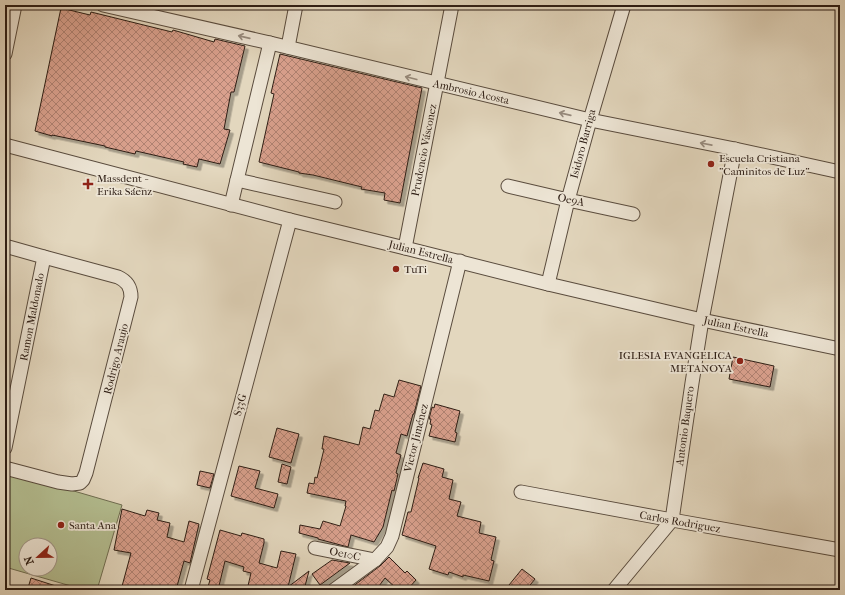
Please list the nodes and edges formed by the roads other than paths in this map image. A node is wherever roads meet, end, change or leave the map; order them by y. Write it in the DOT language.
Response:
graph roads {
  1 [pos="15,5"];
  2 [pos="103,5"];
  3 [pos="296,5"];
  4 [pos="452,5"];
  5 [pos="624,5"];
  6 [pos="139,9"];
  7 [pos="270,43"];
  8 [pos="288,47"];
  9 [pos="5,54"];
  10 [pos="437,84"];
  11 [pos="590,120"];
  12 [pos="5,146"];
  13 [pos="735,149"];
  14 [pos="840,172"];
  15 [pos="237,180"];
  16 [pos="508,186"];
  17 [pos="568,200"];
  18 [pos="335,202"];
  19 [pos="231,205"];
  20 [pos="633,214"];
  21 [pos="290,220"];
  22 [pos="5,246"];
  23 [pos="405,248"];
  24 [pos="44,258"];
  25 [pos="460,261"];
  26 [pos="548,284"];
  27 [pos="702,320"];
  28 [pos="840,349"];
  29 [pos="5,448"];
  30 [pos="5,468"];
  31 [pos="520,492"];
  32 [pos="672,520"];
  33 [pos="315,548"];
  34 [pos="840,550"];
  35 [pos="375,560"];
  36 [pos="191,590"];
  37 [pos="334,590"];
  38 [pos="614,590"];
  1 -- 9 [label="street"];
  2 -- 6 [label="street, Ambrosio Acosta"];
  3 -- 8 [label="street"];
  4 -- 10 [label="street, Prudencio Vásconez"];
  5 -- 11 [label="street, Isidoro Barriga"];
  7 -- 6 [label="street, Ambrosio Acosta, one-way"];
  7 -- 8 [label="street, Ambrosio Acosta"];
  7 -- 15 [label="street"];
  10 -- 8 [label="street, Ambrosio Acosta, one-way"];
  11 -- 10 [label="street, Ambrosio Acosta, one-way"];
  10 -- 23 [label="street, Prudencio Vásconez"];
  13 -- 11 [label="street, Ambrosio Acosta, one-way"];
  11 -- 17 [label="street, Isidoro Barriga"];
  12 -- 19 [label="street, Julian Estrella"];
  13 -- 14 [label="street, Ambrosio Acosta"];
  13 -- 27 [label="street, Antonio Baquero"];
  15 -- 18 [label="street"];
  15 -- 19 [label="street"];
  16 -- 17 [label="street, Oe9A"];
  17 -- 20 [label="street, Oe9A"];
  17 -- 26 [label="street, Isidoro Barriga"];
  19 -- 21 [label="street, Julian Estrella"];
  21 -- 23 [label="street, Julian Estrella"];
  21 -- 36 [label="street, S33G"];
  22 -- 24 [label="street, Rodrigo Araujo"];
  23 -- 25 [label="street, Julian Estrella"];
  24 -- 29 [label="street, Ramon Maldonado"];
  24 -- 30 [label="street, Rodrigo Araujo"];
  25 -- 26 [label="street, Julian Estrella"];
  25 -- 35 [label="street, Victor Jiménez"];
  26 -- 27 [label="street, Julian Estrella"];
  27 -- 28 [label="street, Julian Estrella"];
  27 -- 32 [label="street, Antonio Baquero"];
  31 -- 32 [label="street, Carlos Rodriguez"];
  32 -- 34 [label="street, Carlos Rodriguez"];
  32 -- 38 [label="street"];
  33 -- 35 [label="street, Oe10C"];
  35 -- 37 [label="street, Victor Jiménez"];
}
